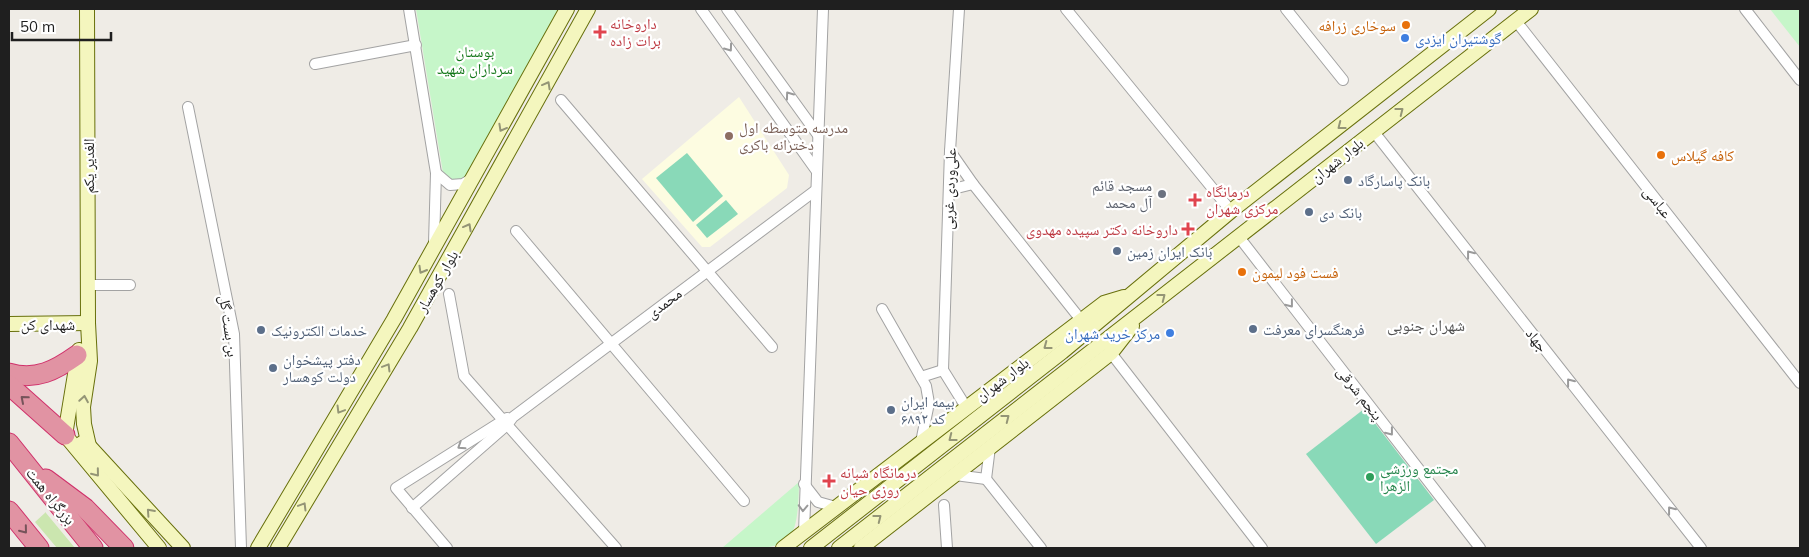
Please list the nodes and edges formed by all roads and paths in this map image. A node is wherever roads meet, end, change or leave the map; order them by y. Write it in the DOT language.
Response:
graph roads {
  1 [pos="87,9"];
  2 [pos="409,9"];
  3 [pos="567,9"];
  4 [pos="588,9"];
  5 [pos="701,9"];
  6 [pos="727,9"];
  7 [pos="822,9"];
  8 [pos="959,9"];
  9 [pos="1066,9"];
  10 [pos="1286,9"];
  11 [pos="1489,9"];
  12 [pos="1531,9"];
  13 [pos="1745,9"];
  14 [pos="1516,21"];
  15 [pos="416,46"];
  16 [pos="315,64"];
  17 [pos="1343,80"];
  18 [pos="1800,80"];
  19 [pos="561,100"];
  20 [pos="188,108"];
  21 [pos="1374,132"];
  22 [pos="818,135"];
  23 [pos="950,151"];
  24 [pos="816,170"];
  25 [pos="436,173"];
  26 [pos="476,176"];
  27 [pos="973,184"];
  28 [pos="816,190"];
  29 [pos="949,190"];
  30 [pos="1231,211"];
  31 [pos="516,231"];
  32 [pos="1239,238"];
  33 [pos="433,251"];
  34 [pos="707,271"];
  35 [pos="88,285"];
  36 [pos="130,285"];
  37 [pos="449,294"];
  38 [pos="1132,294"];
  39 [pos="882,309"];
  40 [pos="1144,311"];
  41 [pos="1081,320"];
  42 [pos="88,323"];
  43 [pos="9,324"];
  44 [pos="611,343"];
  45 [pos="772,347"];
  46 [pos="1111,353"];
  47 [pos="78,355"];
  48 [pos="943,370"];
  49 [pos="9,373"];
  50 [pos="921,377"];
  51 [pos="1800,382"];
  52 [pos="9,385"];
  53 [pos="966,407"];
  54 [pos="507,421"];
  55 [pos="65,435"];
  56 [pos="922,442"];
  57 [pos="9,443"];
  58 [pos="90,446"];
  59 [pos="990,447"];
  60 [pos="26,464"];
  61 [pos="955,474"];
  62 [pos="982,478"];
  63 [pos="804,484"];
  64 [pos="744,501"];
  65 [pos="944,504"];
  66 [pos="836,507"];
  67 [pos="412,508"];
  68 [pos="9,511"];
  69 [pos="804,532"];
  70 [pos="283,546"];
  71 [pos="39,548"];
  72 [pos="93,548"];
  73 [pos="124,548"];
  74 [pos="159,548"];
  75 [pos="183,548"];
  76 [pos="241,548"];
  77 [pos="258,548"];
  78 [pos="447,548"];
  79 [pos="616,548"];
  80 [pos="783,548"];
  81 [pos="811,548"];
  82 [pos="839,548"];
  83 [pos="861,548"];
  84 [pos="947,548"];
  85 [pos="1041,548"];
  86 [pos="1262,548"];
  87 [pos="1480,548"];
  88 [pos="1701,548"];
  1 -- 35 [label="main road, الغدیر یکم"];
  2 -- 15 [label="street"];
  3 -- 26 [label="main road, بلوار کوهسار, one-way"];
  70 -- 4 [label="main road, بلوار کوهسار, one-way"];
  5 -- 24 [label="street, one-way"];
  22 -- 6 [label="street, one-way"];
  7 -- 22 [label="street"];
  8 -- 23 [label="street, علی‌وردی غربی"];
  9 -- 30 [label="street"];
  10 -- 17 [label="street"];
  11 -- 30 [label="main road, بلوار شهران, one-way"];
  12 -- 14 [label="main road, بلوار شهران"];
  13 -- 18 [label="street"];
  21 -- 14 [label="main road, بلوار شهران, one-way"];
  14 -- 51 [label="street, عباسی"];
  15 -- 16 [label="street"];
  15 -- 25 [label="street"];
  19 -- 34 [label="street"];
  20 -- 76 [label="street, بن بست گل"];
  21 -- 32 [label="main road, بلوار شهران"];
  88 -- 21 [label="street, جهاد, one-way"];
  22 -- 24 [label="street"];
  23 -- 27 [label="street"];
  23 -- 29 [label="street, علی‌وردی غربی"];
  24 -- 28 [label="street"];
  25 -- 26 [label="street"];
  25 -- 33 [label="street"];
  26 -- 33 [label="main road, بلوار کوهسار"];
  27 -- 29 [label="street"];
  27 -- 41 [label="street"];
  28 -- 34 [label="street, محمدی"];
  28 -- 63 [label="street"];
  29 -- 48 [label="street, علی‌وردی غربی"];
  30 -- 38 [label="main road, بلوار شهران"];
  31 -- 44 [label="street"];
  40 -- 32 [label="main road, بلوار شهران, one-way"];
  32 -- 87 [label="street, پنجم شرقی, one-way"];
  33 -- 77 [label="main road, بلوار کوهسار, one-way"];
  34 -- 44 [label="street, محمدی"];
  34 -- 45 [label="street"];
  35 -- 36 [label="street"];
  35 -- 42 [label="main road, الغدیر یکم"];
  37 -- 54 [label="street"];
  38 -- 41 [label="main road, بلوار شهران"];
  38 -- 81 [label="main road, بلوار شهران, one-way"];
  39 -- 50 [label="street"];
  40 -- 46 [label="main road, بلوار شهران"];
  82 -- 40 [label="main road, بلوار شهران, one-way"];
  41 -- 53 [label="main road, بلوار شهران, one-way"];
  42 -- 43 [label="main road, شهدای کن"];
  42 -- 47 [label="main road"];
  58 -- 42 [label="main road, one-way"];
  44 -- 54 [label="street, محمدی"];
  44 -- 64 [label="street"];
  46 -- 59 [label="main road, بلوار شهران"];
  46 -- 86 [label="street"];
  47 -- 49 [label="highway"];
  47 -- 55 [label="main road"];
  48 -- 50 [label="street"];
  48 -- 53 [label="street"];
  50 -- 56 [label="street"];
  55 -- 52 [label="highway, one-way"];
  53 -- 56 [label="main road, بلوار شهران"];
  54 -- 67 [label="street"];
  54 -- 67 [label="street, one-way"];
  54 -- 79 [label="street"];
  55 -- 58 [label="main road"];
  55 -- 74 [label="main road, one-way"];
  56 -- 66 [label="main road, بلوار شهران"];
  57 -- 60 [label="highway, بزرگراه همت"];
  75 -- 58 [label="main road, one-way"];
  59 -- 61 [label="main road, بلوار شهران"];
  59 -- 62 [label="street"];
  60 -- 72 [label="highway, بزرگراه همت"];
  60 -- 73 [label="highway"];
  61 -- 62 [label="street"];
  61 -- 83 [label="main road, بلوار شهران"];
  62 -- 85 [label="street"];
  63 -- 66 [label="street"];
  63 -- 69 [label="street, one-way"];
  65 -- 84 [label="street"];
  66 -- 69 [label="main road, بلوار شهران"];
  67 -- 78 [label="street"];
  68 -- 71 [label="highway, one-way"];
  69 -- 80 [label="main road, بلوار شهران"];
}
